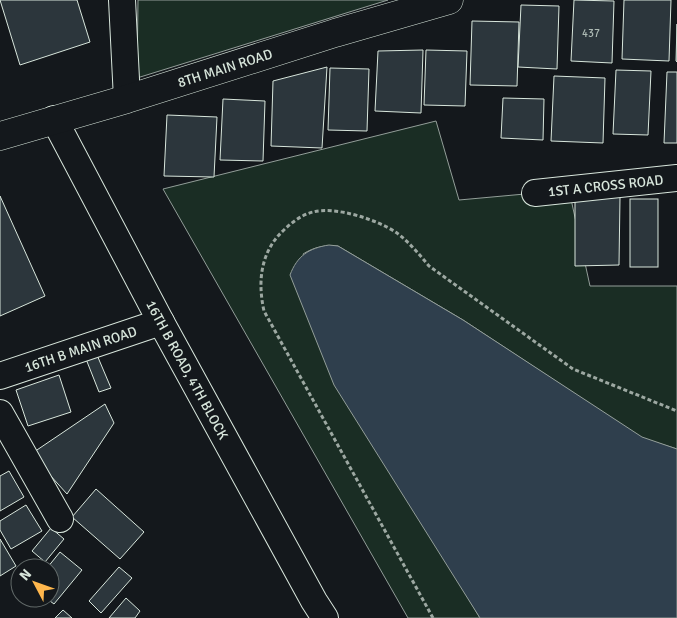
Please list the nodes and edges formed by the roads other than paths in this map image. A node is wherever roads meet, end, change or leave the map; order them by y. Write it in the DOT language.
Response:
graph roads {
  1 [pos="122,0"];
  2 [pos="448,0"];
  3 [pos="127,99"];
  4 [pos="54,120"];
  5 [pos="0,136"];
  6 [pos="677,178"];
  7 [pos="535,193"];
  8 [pos="161,322"];
  9 [pos="0,376"];
  10 [pos="0,413"];
  11 [pos="60,519"];
  12 [pos="314,612"];
  1 -- 3 [label="street"];
  2 -- 3 [label="street, 8TH MAIN ROAD"];
  3 -- 4 [label="street, 8TH MAIN ROAD"];
  4 -- 5 [label="street, 8TH MAIN ROAD"];
  4 -- 8 [label="street, 16TH B ROAD, 4TH BLOCK"];
  6 -- 7 [label="street, 1ST A CROSS ROAD"];
  8 -- 9 [label="street, 16TH B MAIN ROAD"];
  8 -- 12 [label="street, 16TH B ROAD, 4TH BLOCK"];
  10 -- 11 [label="street"];
}
